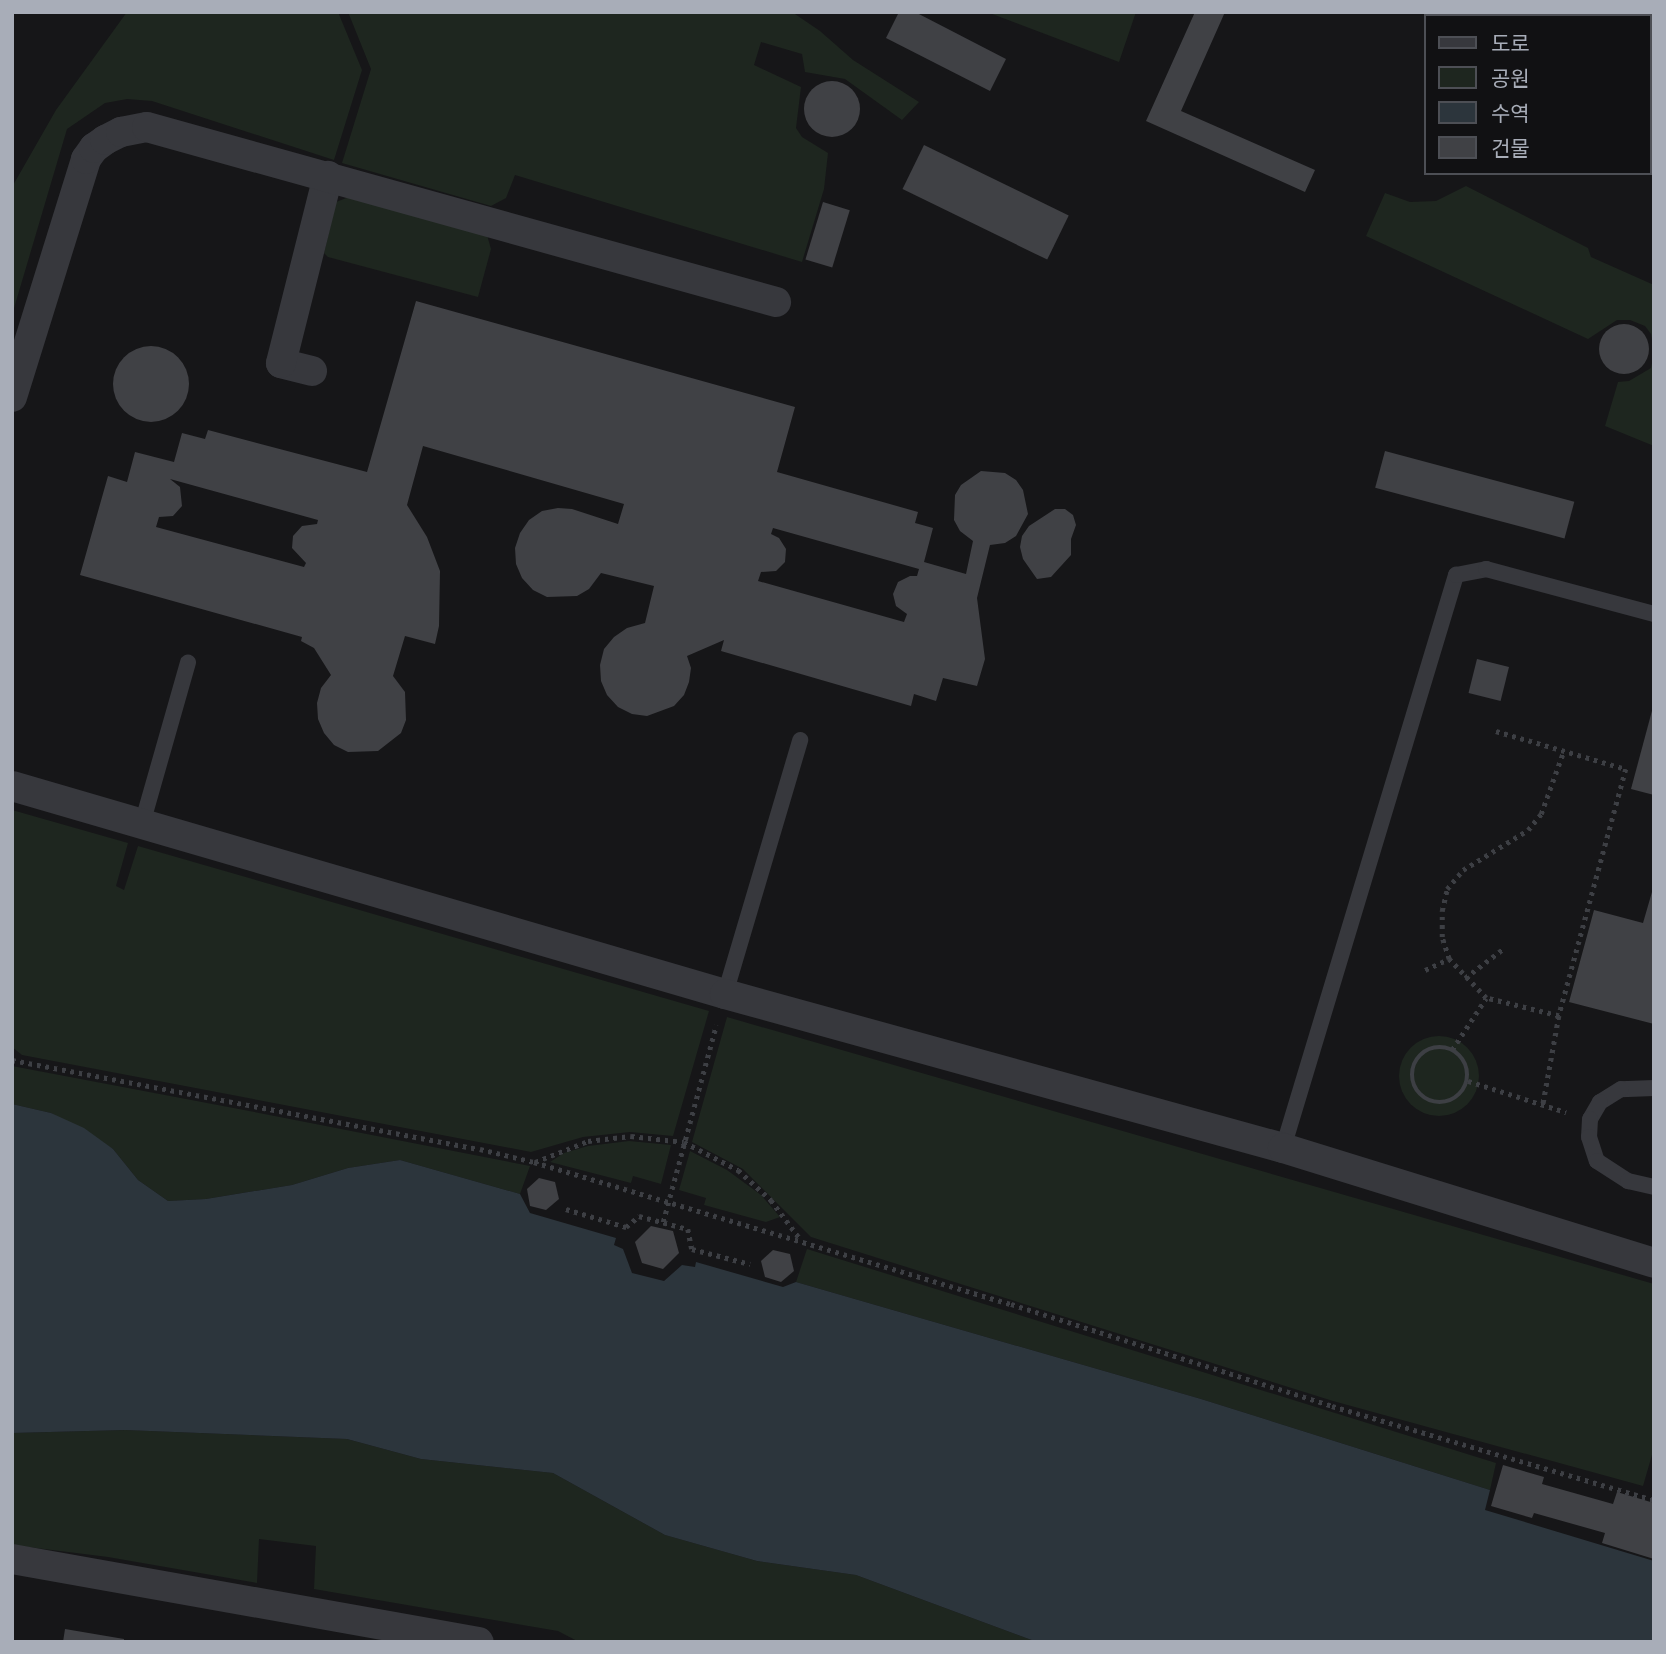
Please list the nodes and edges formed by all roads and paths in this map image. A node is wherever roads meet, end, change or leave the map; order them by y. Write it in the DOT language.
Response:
graph roads {
  1 [pos="328,176"];
  2 [pos="776,302"];
  3 [pos="312,371"];
  4 [pos="12,397"];
  5 [pos="1654,614"];
  6 [pos="188,662"];
  7 [pos="1496,731"];
  8 [pos="800,740"];
  9 [pos="1564,750"];
  10 [pos="12,786"];
  11 [pos="142,824"];
  12 [pos="1503,949"];
  13 [pos="1449,959"];
  14 [pos="1425,970"];
  15 [pos="1465,978"];
  16 [pos="725,994"];
  17 [pos="1486,998"];
  18 [pos="1559,1016"];
  19 [pos="1452,1050"];
  20 [pos="12,1060"];
  21 [pos="1468,1082"];
  22 [pos="1654,1088"];
  23 [pos="1543,1105"];
  24 [pos="1590,1119"];
  25 [pos="684,1142"];
  26 [pos="1283,1148"];
  27 [pos="534,1162"];
  28 [pos="1654,1186"];
  29 [pos="668,1202"];
  30 [pos="566,1209"];
  31 [pos="663,1222"];
  32 [pos="801,1241"];
  33 [pos="1654,1263"];
  34 [pos="750,1264"];
  35 [pos="1653,1497"];
  36 [pos="12,1559"];
  37 [pos="479,1642"];
  1 -- 2 [label="street"];
  1 -- 3 [label="street"];
  1 -- 4 [label="street"];
  5 -- 26 [label="lane"];
  6 -- 11 [label="lane"];
  7 -- 9 [label="path"];
  8 -- 16 [label="lane"];
  9 -- 13 [label="path"];
  9 -- 18 [label="path"];
  10 -- 11 [label="street"];
  11 -- 16 [label="street"];
  12 -- 15 [label="path"];
  13 -- 14 [label="path"];
  13 -- 15 [label="path"];
  15 -- 17 [label="path"];
  16 -- 25 [label="path"];
  16 -- 26 [label="street"];
  17 -- 18 [label="path"];
  17 -- 19 [label="path"];
  18 -- 23 [label="path"];
  19 -- 21 [label="path"];
  19 -- 21 [label="path"];
  20 -- 27 [label="path"];
  21 -- 23 [label="path"];
  22 -- 24 [label="lane"];
  23 -- 24 [label="path"];
  24 -- 28 [label="lane"];
  25 -- 27 [label="path"];
  25 -- 29 [label="path"];
  25 -- 32 [label="path"];
  26 -- 33 [label="street"];
  27 -- 29 [label="path"];
  29 -- 31 [label="path"];
  29 -- 32 [label="path"];
  30 -- 31 [label="path"];
  31 -- 34 [label="path"];
  32 -- 35 [label="path"];
  36 -- 37 [label="street"];
}
